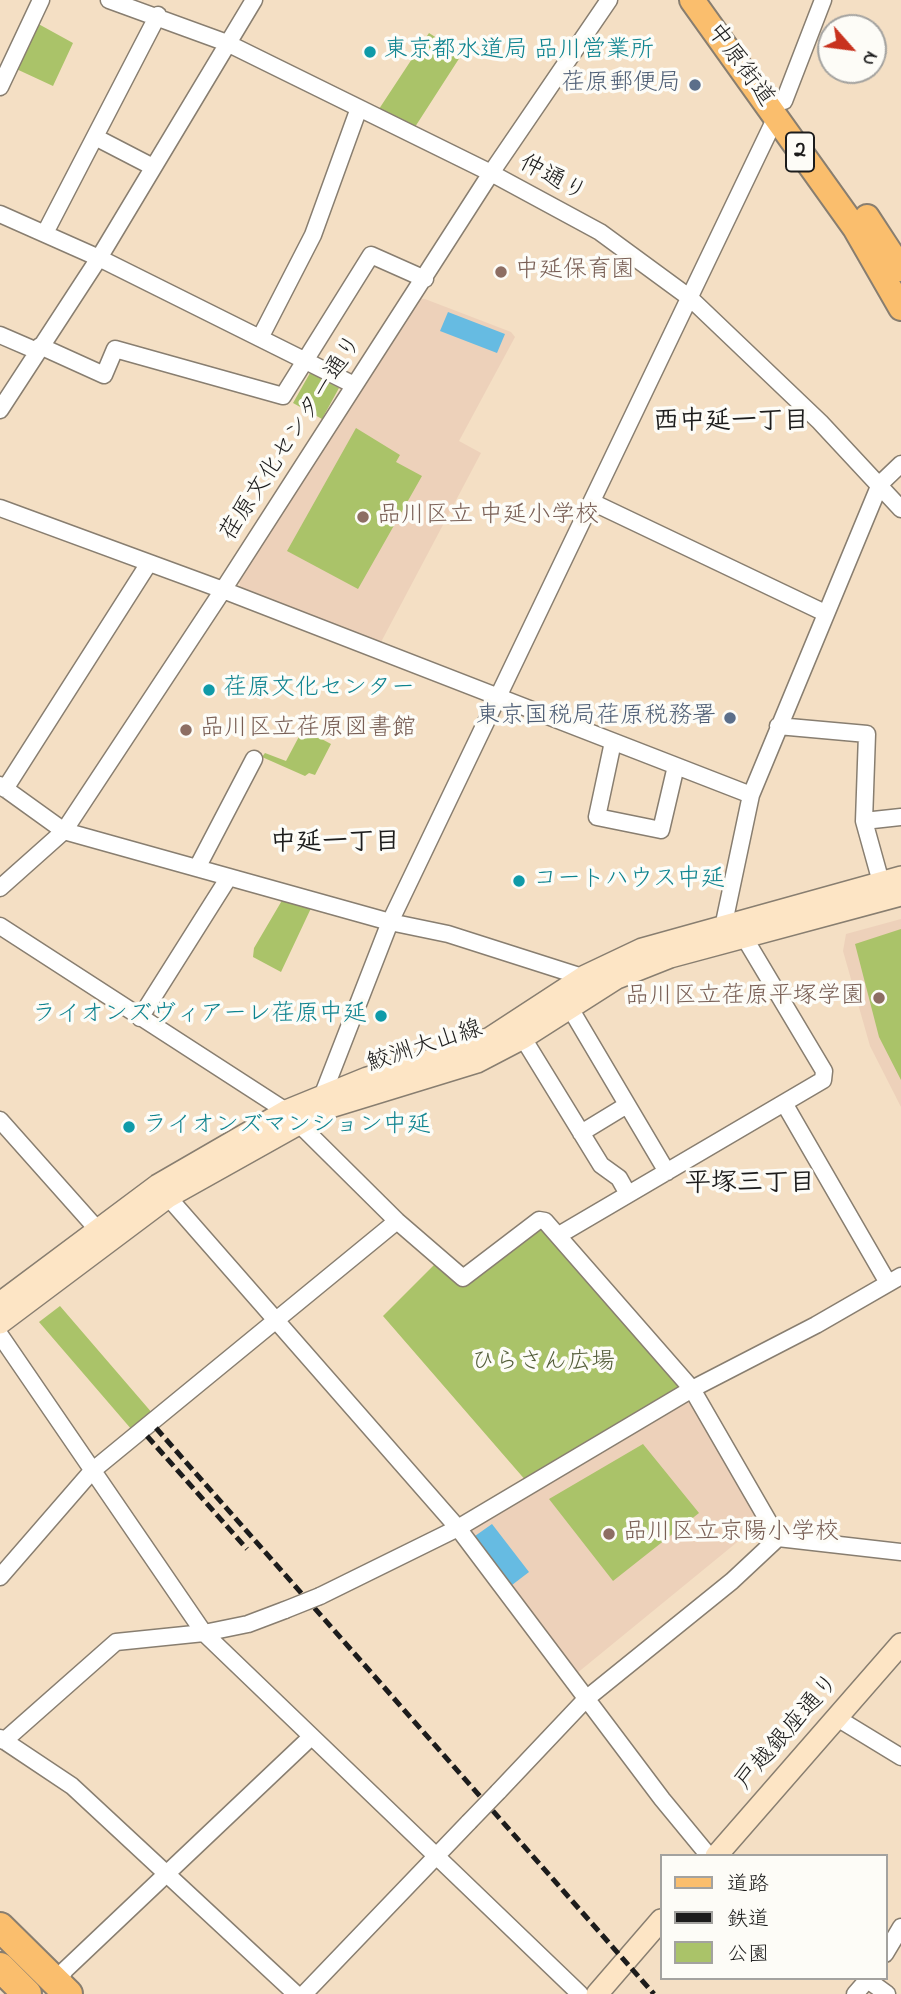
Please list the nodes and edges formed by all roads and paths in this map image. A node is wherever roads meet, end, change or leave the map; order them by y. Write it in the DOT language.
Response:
graph roads {
  1 [pos="41,0"];
  2 [pos="109,0"];
  3 [pos="254,0"];
  4 [pos="692,0"];
  5 [pos="711,0"];
  6 [pos="823,0"];
  7 [pos="600,3"];
  8 [pos="133,4"];
  9 [pos="158,15"];
  10 [pos="228,43"];
  11 [pos="0,87"];
  12 [pos="359,108"];
  13 [pos="780,109"];
  14 [pos="95,137"];
  15 [pos="153,167"];
  16 [pos="491,173"];
  17 [pos="0,214"];
  18 [pos="45,233"];
  19 [pos="99,258"];
  20 [pos="895,263"];
  21 [pos="425,279"];
  22 [pos="690,298"];
  23 [pos="901,308"];
  24 [pos="0,335"];
  25 [pos="260,338"];
  26 [pos="39,348"];
  27 [pos="307,361"];
  28 [pos="354,385"];
  29 [pos="0,410"];
  30 [pos="901,464"];
  31 [pos="880,484"];
  32 [pos="592,502"];
  33 [pos="0,508"];
  34 [pos="901,509"];
  35 [pos="149,563"];
  36 [pos="223,590"];
  37 [pos="825,612"];
  38 [pos="498,697"];
  39 [pos="778,726"];
  40 [pos="612,742"];
  41 [pos="254,760"];
  42 [pos="676,766"];
  43 [pos="3,787"];
  44 [pos="751,795"];
  45 [pos="901,817"];
  46 [pos="864,821"];
  47 [pos="64,831"];
  48 [pos="197,868"];
  49 [pos="229,877"];
  50 [pos="0,888"];
  51 [pos="892,888"];
  52 [pos="390,922"];
  53 [pos="0,926"];
  54 [pos="721,935"];
  55 [pos="744,937"];
  56 [pos="585,976"];
  57 [pos="604,986"];
  58 [pos="570,1008"];
  59 [pos="140,1018"];
  60 [pos="523,1038"];
  61 [pos="324,1094"];
  62 [pos="784,1103"];
  63 [pos="627,1105"];
  64 [pos="293,1116"];
  65 [pos="0,1120"];
  66 [pos="581,1133"];
  67 [pos="667,1172"];
  68 [pos="628,1194"];
  69 [pos="168,1197"];
  70 [pos="397,1221"];
  71 [pos="97,1229"];
  72 [pos="559,1236"];
  73 [pos="895,1280"];
  74 [pos="0,1303"];
  75 [pos="275,1321"];
  76 [pos="0,1323"];
  77 [pos="0,1335"];
  78 [pos="692,1389"];
  79 [pos="92,1471"];
  80 [pos="458,1528"];
  81 [pos="778,1538"];
  82 [pos="901,1552"];
  83 [pos="0,1577"];
  84 [pos="204,1633"];
  85 [pos="901,1644"];
  86 [pos="586,1699"];
  87 [pos="837,1717"];
  88 [pos="310,1738"];
  89 [pos="2,1739"];
  90 [pos="901,1757"];
  91 [pos="707,1854"];
  92 [pos="718,1854"];
  93 [pos="436,1855"];
  94 [pos="167,1872"];
  95 [pos="660,1921"];
  96 [pos="0,1927"];
  97 [pos="901,1927"];
  98 [pos="887,1951"];
  99 [pos="0,1967"];
  100 [pos="866,1980"];
  101 [pos="868,1980"];
  102 [pos="62,1989"];
  103 [pos="27,1994"];
  104 [pos="296,1994"];
  105 [pos="304,1994"];
  106 [pos="580,1994"];
  107 [pos="597,1994"];
  108 [pos="855,1994"];
  109 [pos="887,1994"];
  1 -- 11 [label="street"];
  2 -- 8 [label="street, 仲通り"];
  3 -- 10 [label="street"];
  4 -- 13 [label="main road, 中原街道 / 2"];
  5 -- 13 [label="main road, 中原街道 / 2"];
  6 -- 13 [label="street"];
  7 -- 16 [label="street, 荏原文化センター通り"];
  8 -- 9 [label="street, 仲通り"];
  9 -- 10 [label="street, 仲通り"];
  9 -- 14 [label="street"];
  10 -- 12 [label="street, 仲通り"];
  10 -- 15 [label="street"];
  12 -- 16 [label="street, 仲通り"];
  12 -- 25 [label="street"];
  13 -- 20 [label="main road, 中原街道 / 2"];
  13 -- 22 [label="street"];
  14 -- 15 [label="street"];
  14 -- 18 [label="street"];
  15 -- 19 [label="street"];
  16 -- 21 [label="street, 荏原文化センター通り"];
  16 -- 22 [label="street, 仲通り"];
  17 -- 18 [label="street"];
  18 -- 19 [label="street"];
  19 -- 25 [label="street"];
  19 -- 26 [label="street"];
  20 -- 23 [label="main road, 中原街道 / 2"];
  21 -- 27 [label="street"];
  21 -- 28 [label="street, 荏原文化センター通り"];
  22 -- 31 [label="street, 仲通り"];
  22 -- 32 [label="street"];
  24 -- 26 [label="street"];
  25 -- 27 [label="street"];
  26 -- 27 [label="street"];
  26 -- 29 [label="street"];
  27 -- 28 [label="street"];
  28 -- 36 [label="street, 荏原文化センター通り"];
  30 -- 31 [label="street"];
  31 -- 34 [label="street, 仲通り"];
  31 -- 37 [label="street"];
  32 -- 37 [label="street"];
  32 -- 38 [label="street"];
  33 -- 35 [label="street"];
  35 -- 36 [label="street"];
  35 -- 43 [label="street"];
  36 -- 38 [label="street"];
  36 -- 47 [label="street, 荏原文化センター通り"];
  37 -- 39 [label="street"];
  38 -- 40 [label="street"];
  38 -- 52 [label="street"];
  39 -- 44 [label="street"];
  39 -- 46 [label="street"];
  40 -- 42 [label="street"];
  40 -- 42 [label="street"];
  41 -- 48 [label="street"];
  42 -- 44 [label="street"];
  43 -- 47 [label="street"];
  44 -- 54 [label="street"];
  45 -- 46 [label="street"];
  46 -- 51 [label="street"];
  47 -- 48 [label="street"];
  47 -- 50 [label="street, 荏原文化センター通り"];
  48 -- 49 [label="street"];
  49 -- 52 [label="street"];
  49 -- 59 [label="street"];
  51 -- 54 [label="main road, 鮫洲大山線"];
  51 -- 55 [label="main road, 鮫洲大山線"];
  52 -- 56 [label="street"];
  52 -- 61 [label="street"];
  53 -- 59 [label="street"];
  54 -- 55 [label="main road, 鮫洲大山線"];
  54 -- 56 [label="main road, 鮫洲大山線"];
  54 -- 57 [label="main road, 鮫洲大山線"];
  55 -- 62 [label="street"];
  56 -- 57 [label="street"];
  56 -- 61 [label="main road, 鮫洲大山線"];
  57 -- 58 [label="main road, 鮫洲大山線"];
  58 -- 60 [label="main road, 鮫洲大山線"];
  58 -- 63 [label="street"];
  59 -- 64 [label="street"];
  60 -- 64 [label="main road, 鮫洲大山線"];
  60 -- 66 [label="street"];
  61 -- 64 [label="main road, 鮫洲大山線"];
  62 -- 67 [label="street"];
  62 -- 73 [label="street"];
  63 -- 66 [label="street"];
  63 -- 67 [label="street"];
  64 -- 69 [label="main road, 鮫洲大山線"];
  64 -- 70 [label="street"];
  64 -- 71 [label="main road, 鮫洲大山線"];
  65 -- 71 [label="street"];
  66 -- 68 [label="street"];
  67 -- 68 [label="street"];
  68 -- 72 [label="street"];
  69 -- 75 [label="street"];
  69 -- 76 [label="main road, 鮫洲大山線"];
  70 -- 72 [label="street"];
  70 -- 75 [label="street"];
  71 -- 74 [label="main road, 鮫洲大山線"];
  72 -- 78 [label="street"];
  73 -- 78 [label="street"];
  75 -- 79 [label="street"];
  75 -- 80 [label="street"];
  77 -- 79 [label="street"];
  78 -- 80 [label="street"];
  78 -- 81 [label="street"];
  79 -- 83 [label="street"];
  79 -- 84 [label="street"];
  80 -- 84 [label="street, bridge"];
  80 -- 86 [label="street"];
  81 -- 82 [label="street"];
  81 -- 86 [label="street"];
  84 -- 88 [label="street"];
  84 -- 89 [label="street"];
  85 -- 87 [label="main road, 戸越銀座通り"];
  86 -- 91 [label="street"];
  86 -- 93 [label="street, bridge"];
  87 -- 90 [label="street"];
  87 -- 92 [label="main road, 戸越銀座通り"];
  88 -- 93 [label="street"];
  88 -- 94 [label="street"];
  89 -- 94 [label="street"];
  93 -- 105 [label="street"];
  93 -- 106 [label="street"];
  94 -- 102 [label="street"];
  94 -- 104 [label="street"];
  95 -- 107 [label="main road"];
  96 -- 102 [label="highway"];
  97 -- 98 [label="street"];
  99 -- 103 [label="highway"];
  100 -- 108 [label="street"];
  101 -- 109 [label="street"];
}
